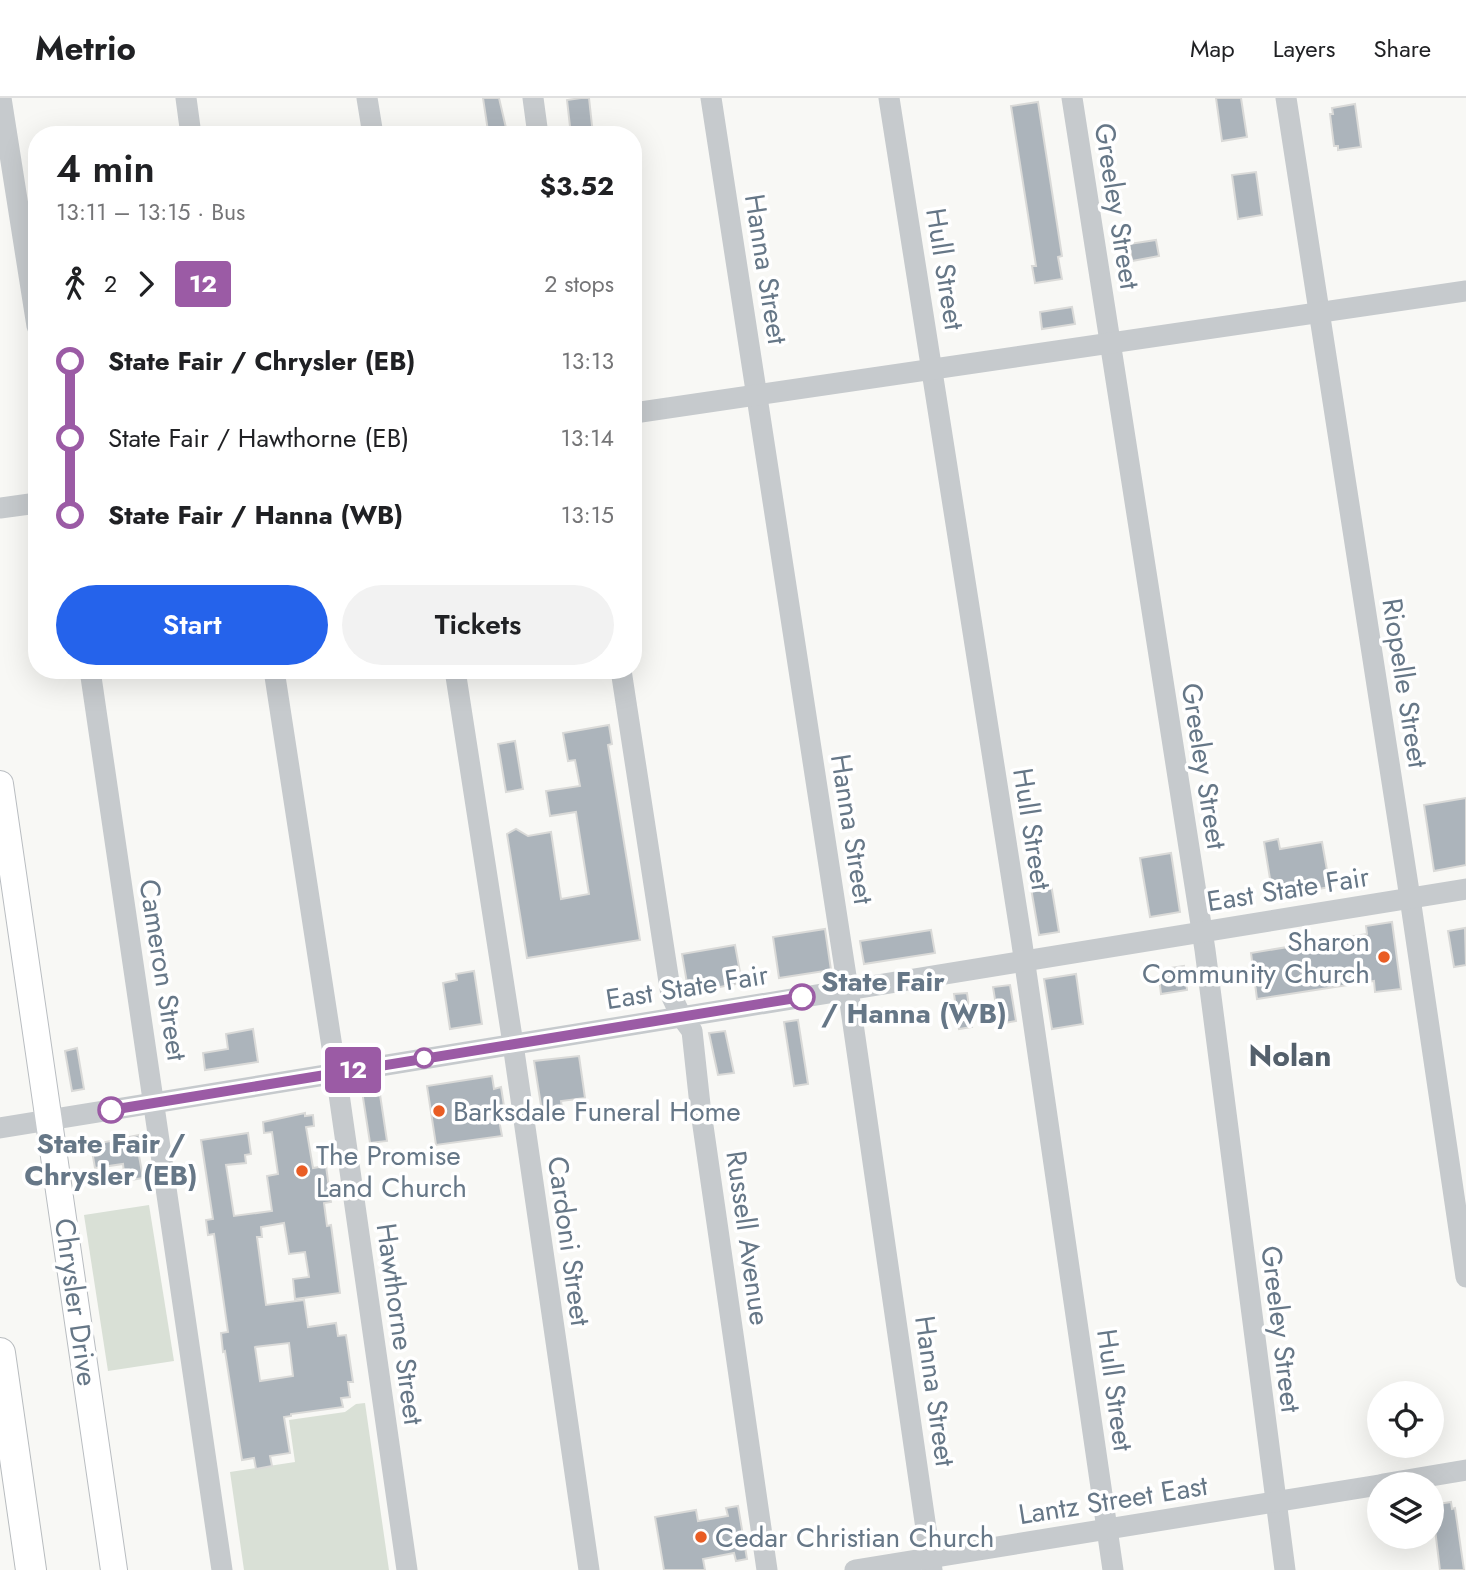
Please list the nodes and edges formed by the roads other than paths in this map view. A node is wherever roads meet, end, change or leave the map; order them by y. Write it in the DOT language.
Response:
graph roads {
  1 [pos="1,98"];
  2 [pos="186,98"];
  3 [pos="367,98"];
  4 [pos="533,98"];
  5 [pos="711,98"];
  6 [pos="889,98"];
  7 [pos="1072,98"];
  8 [pos="1286,98"];
  9 [pos="190,126"];
  10 [pos="372,126"];
  11 [pos="537,126"];
  12 [pos="28,269"];
  13 [pos="1466,291"];
  14 [pos="1320,312"];
  15 [pos="1110,342"];
  16 [pos="933,369"];
  17 [pos="756,394"];
  18 [pos="642,412"];
  19 [pos="28,504"];
  20 [pos="0,508"];
  21 [pos="91,679"];
  22 [pos="275,679"];
  23 [pos="457,679"];
  24 [pos="622,679"];
  25 [pos="0,784"];
  26 [pos="1466,889"];
  27 [pos="1410,898"];
  28 [pos="1202,931"];
  29 [pos="1024,959"];
  30 [pos="848,989"];
  31 [pos="681,1016"];
  32 [pos="513,1044"];
  33 [pos="336,1073"];
  34 [pos="154,1103"];
  35 [pos="50,1120"];
  36 [pos="9,1126"];
  37 [pos="1466,1277"];
  38 [pos="0,1353"];
  39 [pos="1466,1470"];
  40 [pos="1444,1474"];
  41 [pos="1367,1486"];
  42 [pos="1275,1502"];
  43 [pos="1107,1529"];
  44 [pos="932,1564"];
  45 [pos="31,1570"];
  46 [pos="114,1570"];
  47 [pos="222,1570"];
  48 [pos="407,1570"];
  49 [pos="589,1570"];
  50 [pos="767,1570"];
  51 [pos="855,1570"];
  52 [pos="1113,1570"];
  53 [pos="1285,1570"];
  1 -- 12 [label="street"];
  2 -- 9 [label="street"];
  3 -- 10 [label="street"];
  4 -- 11 [label="street"];
  5 -- 17 [label="street, Hanna Street"];
  6 -- 16 [label="street, Hull Street"];
  7 -- 15 [label="street, Greeley Street"];
  8 -- 14 [label="street, Riopelle Street"];
  13 -- 14 [label="street"];
  14 -- 15 [label="street"];
  14 -- 27 [label="street, Riopelle Street"];
  15 -- 16 [label="street"];
  15 -- 28 [label="street, Greeley Street"];
  16 -- 17 [label="street"];
  16 -- 29 [label="street, Hull Street"];
  17 -- 18 [label="street"];
  17 -- 30 [label="street, Hanna Street"];
  19 -- 20 [label="street"];
  21 -- 34 [label="street, Cameron Street"];
  22 -- 33 [label="street, Hawthorne Street"];
  23 -- 32 [label="street, Cardoni Street"];
  24 -- 31 [label="street, Russell Avenue"];
  25 -- 35 [label="main road, Chrysler Drive"];
  26 -- 27 [label="street, East State Fair"];
  27 -- 28 [label="street, East State Fair"];
  27 -- 37 [label="street, Riopelle Street"];
  28 -- 29 [label="street, East State Fair"];
  28 -- 42 [label="street, Greeley Street"];
  29 -- 30 [label="street, East State Fair"];
  29 -- 43 [label="street, Hull Street"];
  30 -- 31 [label="street, East State Fair"];
  30 -- 44 [label="street, Hanna Street"];
  31 -- 32 [label="street, East State Fair"];
  31 -- 50 [label="street, Russell Avenue"];
  32 -- 33 [label="street, East State Fair"];
  32 -- 49 [label="street, Cardoni Street"];
  33 -- 34 [label="street, East State Fair"];
  33 -- 48 [label="street, Hawthorne Street"];
  34 -- 35 [label="street, East State Fair"];
  34 -- 47 [label="street, Cameron Street"];
  35 -- 36 [label="street, East State Fair"];
  35 -- 46 [label="main road, Chrysler Drive"];
  38 -- 45 [label="highway"];
  39 -- 40 [label="street, Lantz Street East"];
  41 -- 42 [label="street, Lantz Street East"];
  42 -- 43 [label="street, Lantz Street East"];
  42 -- 53 [label="street, Greeley Street"];
  43 -- 44 [label="street, Lantz Street East"];
  43 -- 52 [label="street, Hull Street"];
  44 -- 51 [label="street, Lantz Street East"];
}
